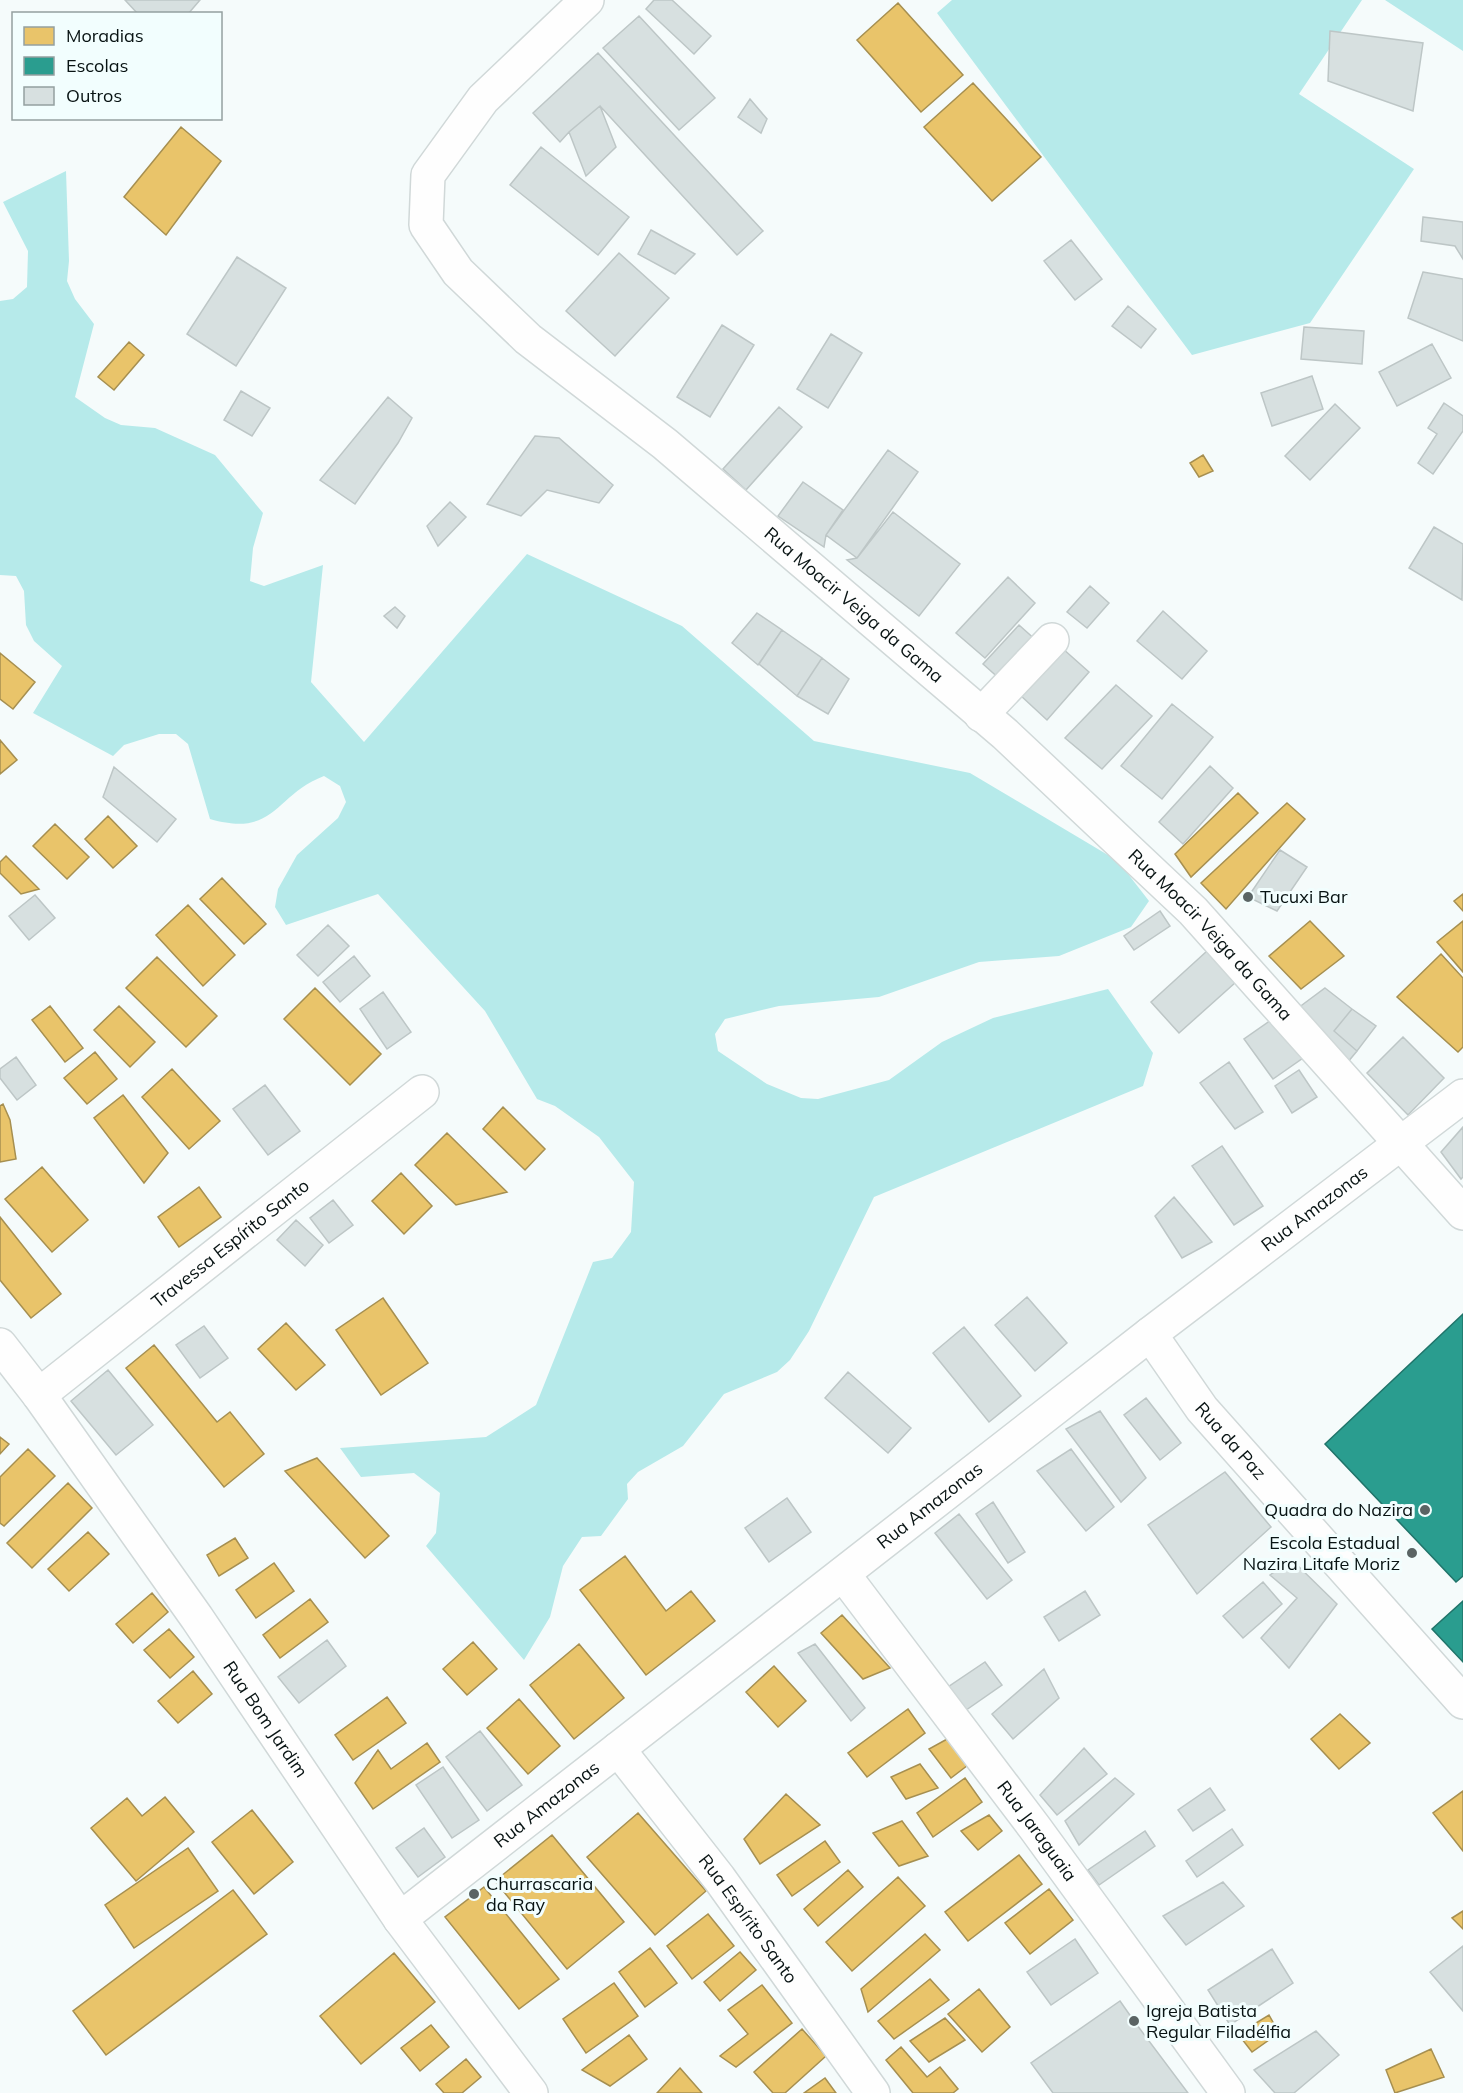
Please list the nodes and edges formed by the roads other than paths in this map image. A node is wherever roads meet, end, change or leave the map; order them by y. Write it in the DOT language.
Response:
graph roads {
  1 [pos="587,0"];
  2 [pos="1052,640"];
  3 [pos="981,715"];
  4 [pos="422,1092"];
  5 [pos="1463,1096"];
  6 [pos="1401,1145"];
  7 [pos="1463,1213"];
  8 [pos="1150,1334"];
  9 [pos="0,1345"];
  10 [pos="39,1395"];
  11 [pos="843,1574"];
  12 [pos="1463,1702"];
  13 [pos="618,1749"];
  14 [pos="400,1919"];
  15 [pos="531,2093"];
  16 [pos="873,2093"];
  17 [pos="1228,2093"];
  1 -- 3 [label="street, Rua Moacir Veiga da Gama"];
  2 -- 3 [label="street"];
  3 -- 6 [label="street, Rua Moacir Veiga da Gama"];
  4 -- 10 [label="street, Travessa Espírito Santo"];
  5 -- 6 [label="street, Rua Amazonas"];
  6 -- 7 [label="street, Rua Moacir Veiga da Gama"];
  6 -- 8 [label="street, Rua Amazonas"];
  8 -- 11 [label="street, Rua Amazonas"];
  8 -- 12 [label="street, Rua da Paz"];
  9 -- 10 [label="street, Rua Bom Jardim"];
  10 -- 14 [label="street, Rua Bom Jardim"];
  11 -- 13 [label="street, Rua Amazonas"];
  11 -- 17 [label="street, Rua Jaraguaia"];
  13 -- 14 [label="street, Rua Amazonas"];
  13 -- 16 [label="street, Rua Espírito Santo"];
  14 -- 15 [label="street, Rua Bom Jardim"];
}
